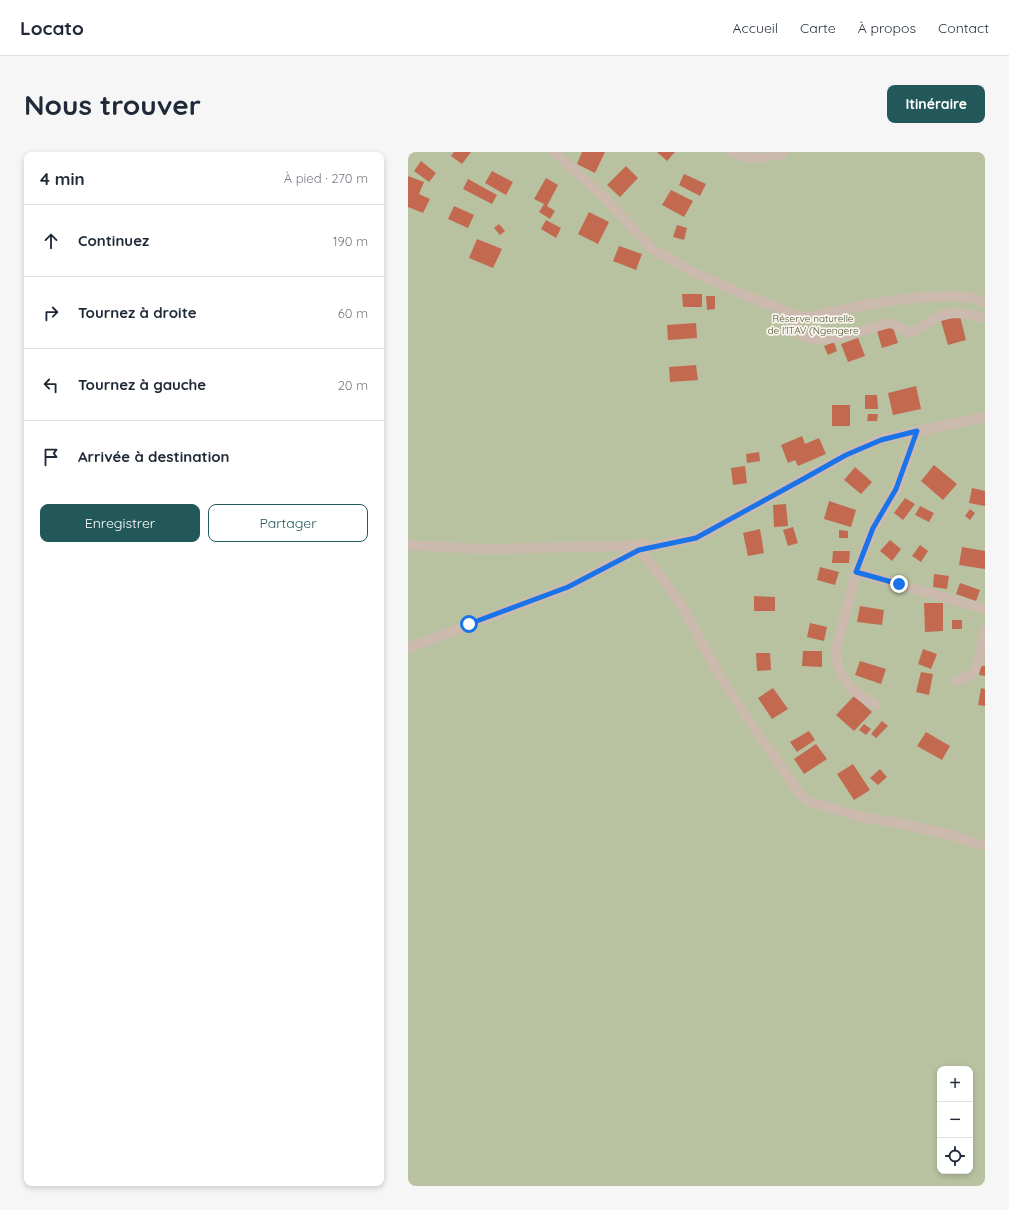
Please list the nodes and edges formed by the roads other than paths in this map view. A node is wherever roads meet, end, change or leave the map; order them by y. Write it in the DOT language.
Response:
graph roads {
  1 [pos="554,152"];
  2 [pos="732,152"];
  3 [pos="783,152"];
  4 [pos="985,303"];
  5 [pos="796,316"];
  6 [pos="985,318"];
  7 [pos="985,417"];
  8 [pos="917,431"];
  9 [pos="696,538"];
  10 [pos="408,544"];
  11 [pos="639,550"];
  12 [pos="856,572"];
  13 [pos="985,609"];
  14 [pos="985,630"];
  15 [pos="408,648"];
  16 [pos="957,681"];
  17 [pos="875,705"];
  18 [pos="985,845"];
  1 -- 5 [label="street"];
  2 -- 3 [label="street"];
  4 -- 5 [label="street"];
  5 -- 6 [label="street"];
  7 -- 8 [label="street"];
  8 -- 9 [label="street"];
  8 -- 12 [label="street"];
  9 -- 10 [label="street"];
  9 -- 11 [label="street"];
  11 -- 15 [label="street"];
  11 -- 18 [label="street"];
  12 -- 13 [label="street"];
  12 -- 17 [label="street"];
  14 -- 16 [label="street"];
}
